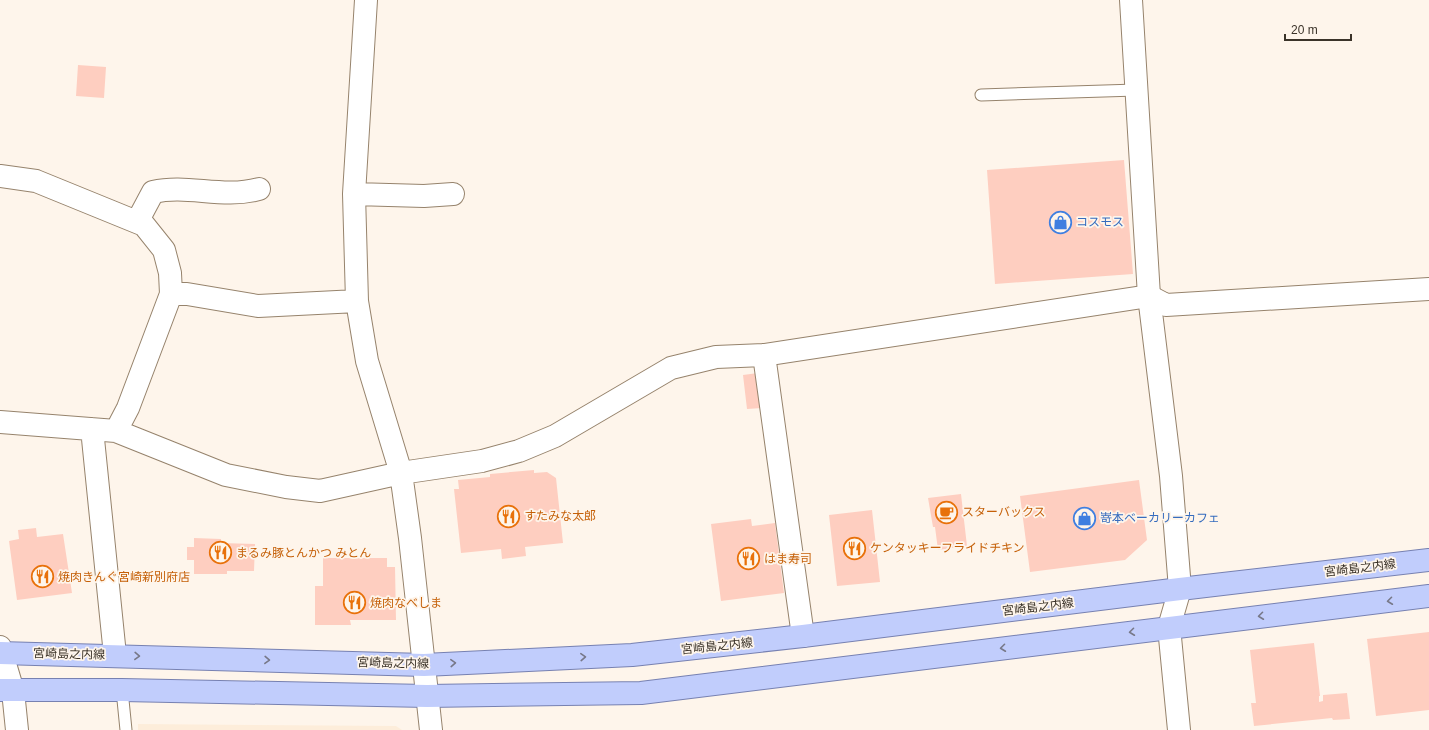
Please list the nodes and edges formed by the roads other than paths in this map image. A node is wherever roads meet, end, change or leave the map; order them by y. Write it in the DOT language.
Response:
graph roads {
  1 [pos="366,0"];
  2 [pos="1131,0"];
  3 [pos="1136,90"];
  4 [pos="981,95"];
  5 [pos="0,176"];
  6 [pos="259,189"];
  7 [pos="354,194"];
  8 [pos="453,194"];
  9 [pos="137,222"];
  10 [pos="1429,289"];
  11 [pos="171,294"];
  12 [pos="1149,296"];
  13 [pos="357,301"];
  14 [pos="764,355"];
  15 [pos="0,422"];
  16 [pos="92,430"];
  17 [pos="116,431"];
  18 [pos="401,473"];
  19 [pos="1429,560"];
  20 [pos="1180,589"];
  21 [pos="1429,596"];
  22 [pos="1169,628"];
  23 [pos="803,636"];
  24 [pos="0,651"];
  25 [pos="115,655"];
  26 [pos="424,665"];
  27 [pos="6,690"];
  28 [pos="122,690"];
  29 [pos="427,696"];
  30 [pos="17,730"];
  31 [pos="126,730"];
  32 [pos="431,730"];
  33 [pos="1179,730"];
  1 -- 7 [label="street"];
  2 -- 3 [label="street"];
  3 -- 4 [label="lane"];
  3 -- 12 [label="street"];
  5 -- 9 [label="street"];
  6 -- 9 [label="street"];
  7 -- 8 [label="street"];
  7 -- 13 [label="street"];
  9 -- 11 [label="street"];
  10 -- 12 [label="street"];
  11 -- 13 [label="street"];
  11 -- 17 [label="street"];
  12 -- 14 [label="street"];
  12 -- 20 [label="street"];
  13 -- 18 [label="street"];
  14 -- 18 [label="street"];
  14 -- 23 [label="street"];
  15 -- 16 [label="street"];
  16 -- 17 [label="street"];
  16 -- 25 [label="street"];
  17 -- 18 [label="street"];
  18 -- 26 [label="street"];
  19 -- 20 [label="main road, 宮崎島之内線"];
  20 -- 22 [label="street"];
  20 -- 23 [label="main road, 宮崎島之内線"];
  21 -- 22 [label="main road, one-way"];
  22 -- 29 [label="main road, one-way"];
  22 -- 33 [label="street"];
  26 -- 23 [label="main road, 宮崎島之内線, one-way"];
  24 -- 25 [label="main road, 宮崎島之内線"];
  24 -- 27 [label="street"];
  25 -- 26 [label="main road, 宮崎島之内線, one-way"];
  26 -- 29 [label="street"];
  27 -- 28 [label="main road"];
  27 -- 30 [label="street"];
  28 -- 29 [label="main road"];
  28 -- 31 [label="lane"];
  29 -- 32 [label="street"];
}
